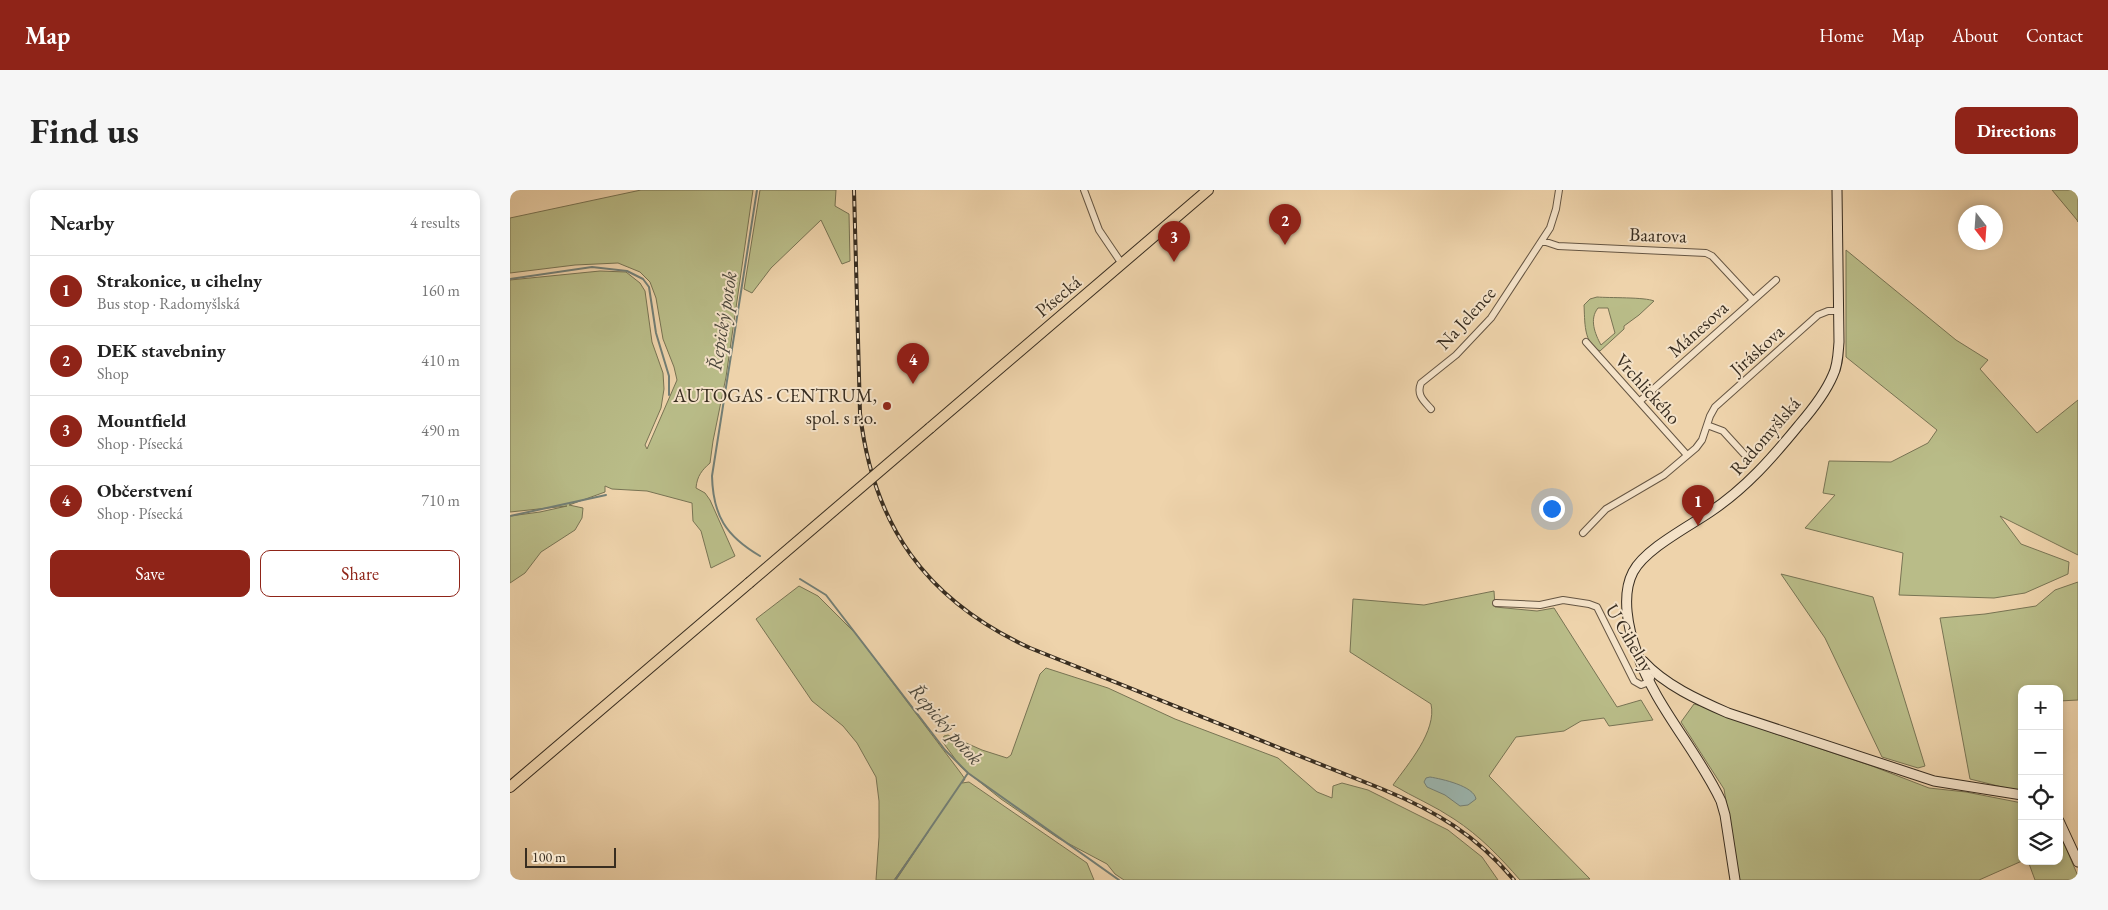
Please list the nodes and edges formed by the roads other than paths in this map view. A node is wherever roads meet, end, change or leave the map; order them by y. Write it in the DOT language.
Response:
graph roads {
  1 [pos="1084,190"];
  2 [pos="1208,190"];
  3 [pos="1559,190"];
  4 [pos="1838,190"];
  5 [pos="1543,241"];
  6 [pos="1120,261"];
  7 [pos="1776,280"];
  8 [pos="1753,300"];
  9 [pos="1839,311"];
  10 [pos="1586,342"];
  11 [pos="1640,401"];
  12 [pos="1430,409"];
  13 [pos="1707,425"];
  14 [pos="1744,454"];
  15 [pos="1687,455"];
  16 [pos="1583,533"];
  17 [pos="1496,603"];
  18 [pos="1652,678"];
  19 [pos="510,787"];
  20 [pos="2018,794"];
  21 [pos="2063,829"];
  22 [pos="2078,862"];
  23 [pos="1735,880"];
  1 -- 6 [label="street"];
  2 -- 6 [label="main road, Písecká"];
  3 -- 5 [label="street, Na Jelence"];
  4 -- 9 [label="main road, Radomyšlská"];
  5 -- 8 [label="street, Baarova"];
  5 -- 12 [label="street, Na Jelence"];
  6 -- 19 [label="main road, Písecká, bridge"];
  7 -- 8 [label="street, Mánesova"];
  8 -- 11 [label="street, Mánesova"];
  9 -- 13 [label="street, Jiráskova"];
  9 -- 18 [label="main road, Radomyšlská"];
  10 -- 11 [label="street, Vrchlického"];
  11 -- 15 [label="street, Vrchlického"];
  13 -- 14 [label="street"];
  13 -- 15 [label="street, Jiráskova"];
  15 -- 16 [label="street, Jiráskova"];
  17 -- 18 [label="street, U Cihelny"];
  18 -- 20 [label="main road"];
  18 -- 23 [label="main road, Radomyšlská"];
  21 -- 22 [label="main road"];
}
